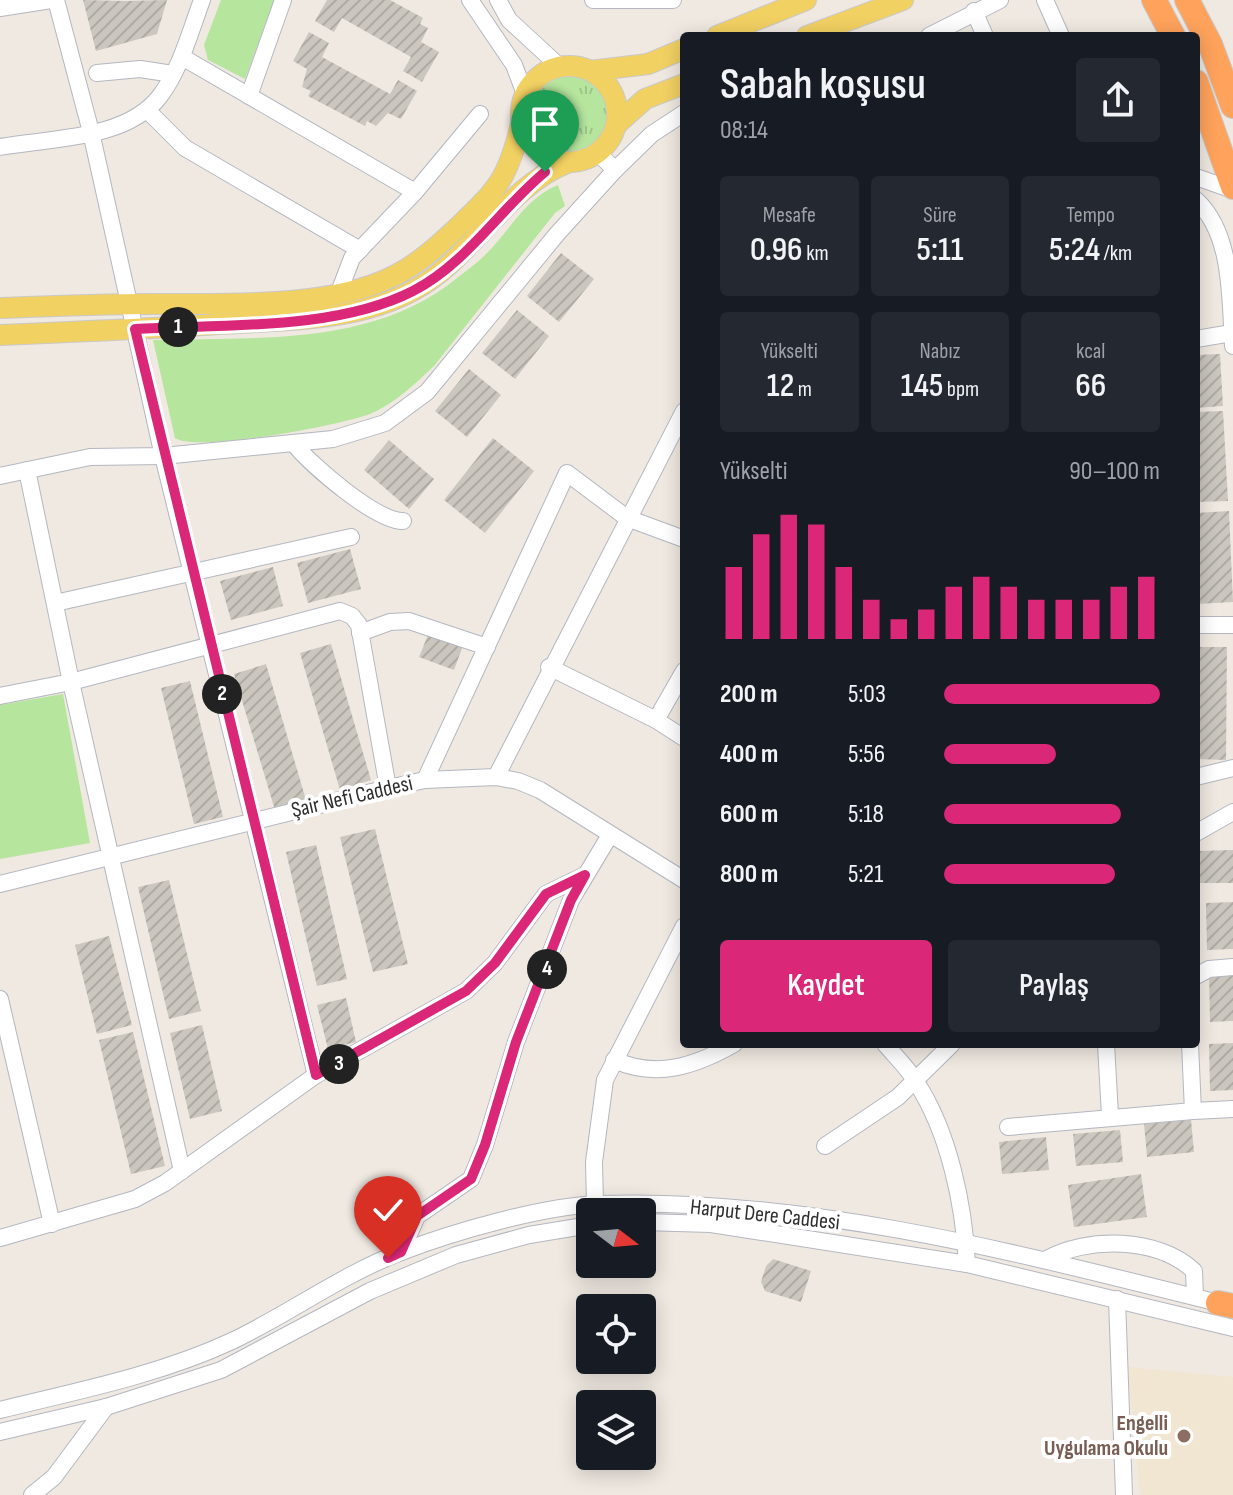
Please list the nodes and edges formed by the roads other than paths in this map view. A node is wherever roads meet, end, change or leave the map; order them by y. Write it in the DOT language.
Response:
graph roads {
  1 [pos="54,0"];
  2 [pos="202,0"];
  3 [pos="283,0"];
  4 [pos="470,0"];
  5 [pos="498,0"];
  6 [pos="593,0"];
  7 [pos="673,0"];
  8 [pos="806,0"];
  9 [pos="903,0"];
  10 [pos="1000,0"];
  11 [pos="1045,0"];
  12 [pos="1154,0"];
  13 [pos="1187,0"];
  14 [pos="648,1"];
  15 [pos="0,8"];
  16 [pos="974,11"];
  17 [pos="727,32"];
  18 [pos="818,32"];
  19 [pos="936,32"];
  20 [pos="983,32"];
  21 [pos="1059,32"];
  22 [pos="1171,32"];
  23 [pos="680,51"];
  24 [pos="182,57"];
  25 [pos="560,67"];
  26 [pos="590,71"];
  27 [pos="97,73"];
  28 [pos="173,74"];
  29 [pos="680,86"];
  30 [pos="1200,93"];
  31 [pos="525,94"];
  32 [pos="249,96"];
  33 [pos="1233,106"];
  34 [pos="147,110"];
  35 [pos="480,114"];
  36 [pos="680,116"];
  37 [pos="521,124"];
  38 [pos="616,125"];
  39 [pos="91,132"];
  40 [pos="0,147"];
  41 [pos="598,153"];
  42 [pos="567,163"];
  43 [pos="615,170"];
  44 [pos="1200,178"];
  45 [pos="1233,188"];
  46 [pos="415,192"];
  47 [pos="1200,205"];
  48 [pos="360,250"];
  49 [pos="339,292"];
  50 [pos="129,304"];
  51 [pos="0,308"];
  52 [pos="135,329"];
  53 [pos="1232,333"];
  54 [pos="0,335"];
  55 [pos="1200,338"];
  56 [pos="1233,346"];
  57 [pos="680,419"];
  58 [pos="295,445"];
  59 [pos="163,456"];
  60 [pos="27,470"];
  61 [pos="0,476"];
  62 [pos="627,518"];
  63 [pos="403,521"];
  64 [pos="351,537"];
  65 [pos="680,538"];
  66 [pos="193,575"];
  67 [pos="55,603"];
  68 [pos="1200,624"];
  69 [pos="1233,625"];
  70 [pos="360,633"];
  71 [pos="210,645"];
  72 [pos="487,647"];
  73 [pos="549,667"];
  74 [pos="680,678"];
  75 [pos="71,682"];
  76 [pos="0,696"];
  77 [pos="656,720"];
  78 [pos="680,735"];
  79 [pos="1233,768"];
  80 [pos="1200,776"];
  81 [pos="496,777"];
  82 [pos="425,780"];
  83 [pos="388,788"];
  84 [pos="1233,812"];
  85 [pos="252,821"];
  86 [pos="1200,827"];
  87 [pos="610,835"];
  88 [pos="112,857"];
  89 [pos="585,875"];
  90 [pos="680,878"];
  91 [pos="0,884"];
  92 [pos="680,934"];
  93 [pos="1233,967"];
  94 [pos="1200,974"];
  95 [pos="0,999"];
  96 [pos="725,1048"];
  97 [pos="888,1048"];
  98 [pos="948,1048"];
  99 [pos="1106,1048"];
  100 [pos="1190,1048"];
  101 [pos="614,1060"];
  102 [pos="316,1075"];
  103 [pos="915,1079"];
  104 [pos="1233,1109"];
  105 [pos="1193,1111"];
  106 [pos="1110,1116"];
  107 [pos="1008,1127"];
  108 [pos="825,1146"];
  109 [pos="182,1171"];
  110 [pos="595,1198"];
  111 [pos="656,1204"];
  112 [pos="576,1207"];
  113 [pos="656,1222"];
  114 [pos="52,1224"];
  115 [pos="576,1227"];
  116 [pos="0,1238"];
  117 [pos="966,1240"];
  118 [pos="401,1252"];
  119 [pos="1045,1260"];
  120 [pos="967,1264"];
  121 [pos="1117,1299"];
  122 [pos="1220,1302"];
  123 [pos="1233,1328"];
  124 [pos="106,1407"];
  125 [pos="0,1410"];
  126 [pos="0,1432"];
  127 [pos="32,1495"];
  128 [pos="1124,1495"];
  1 -- 15 [label="street"];
  1 -- 39 [label="street"];
  2 -- 24 [label="street"];
  3 -- 32 [label="street"];
  4 -- 31 [label="street"];
  5 -- 25 [label="street"];
  6 -- 14 [label="street"];
  7 -- 14 [label="street"];
  8 -- 17 [label="main road"];
  9 -- 18 [label="main road"];
  10 -- 16 [label="street"];
  11 -- 21 [label="street"];
  12 -- 22 [label="highway"];
  13 -- 33 [label="highway"];
  16 -- 19 [label="street"];
  16 -- 20 [label="street"];
  23 -- 26 [label="main road"];
  24 -- 28 [label="street"];
  24 -- 32 [label="street"];
  25 -- 26 [label="main road"];
  25 -- 31 [label="main road"];
  26 -- 38 [label="main road"];
  27 -- 28 [label="street"];
  28 -- 34 [label="street"];
  29 -- 38 [label="main road"];
  30 -- 45 [label="highway"];
  31 -- 37 [label="main road"];
  32 -- 46 [label="street"];
  34 -- 39 [label="street"];
  34 -- 48 [label="street"];
  35 -- 46 [label="street"];
  36 -- 43 [label="street"];
  37 -- 42 [label="main road"];
  37 -- 49 [label="main road"];
  38 -- 41 [label="main road"];
  39 -- 40 [label="street"];
  39 -- 50 [label="street"];
  41 -- 42 [label="main road"];
  41 -- 43 [label="street"];
  42 -- 52 [label="main road"];
  43 -- 58 [label="street"];
  44 -- 45 [label="street"];
  46 -- 48 [label="street"];
  47 -- 53 [label="street"];
  48 -- 49 [label="street"];
  49 -- 50 [label="main road"];
  50 -- 51 [label="main road"];
  50 -- 52 [label="street"];
  52 -- 54 [label="main road"];
  52 -- 59 [label="street"];
  53 -- 55 [label="street"];
  53 -- 56 [label="street"];
  57 -- 62 [label="street"];
  58 -- 59 [label="street"];
  58 -- 63 [label="street"];
  59 -- 60 [label="street"];
  59 -- 66 [label="street"];
  60 -- 61 [label="street"];
  60 -- 67 [label="street"];
  62 -- 65 [label="street"];
  62 -- 72 [label="street"];
  62 -- 73 [label="street"];
  64 -- 66 [label="street"];
  66 -- 67 [label="street"];
  66 -- 71 [label="street"];
  67 -- 75 [label="street"];
  68 -- 69 [label="street"];
  70 -- 71 [label="street"];
  70 -- 72 [label="street"];
  70 -- 83 [label="street"];
  71 -- 75 [label="street"];
  71 -- 85 [label="street"];
  72 -- 82 [label="street"];
  73 -- 77 [label="street"];
  73 -- 81 [label="street"];
  74 -- 77 [label="street"];
  75 -- 76 [label="street"];
  75 -- 88 [label="street"];
  77 -- 78 [label="street"];
  79 -- 80 [label="street"];
  81 -- 82 [label="street, Şair Nefi Caddesi"];
  81 -- 87 [label="street, Şair Nefi Caddesi"];
  82 -- 83 [label="street, Şair Nefi Caddesi"];
  83 -- 85 [label="street, Şair Nefi Caddesi"];
  84 -- 86 [label="street"];
  85 -- 88 [label="street, Şair Nefi Caddesi"];
  85 -- 102 [label="street"];
  87 -- 89 [label="street"];
  87 -- 90 [label="street, Şair Nefi Caddesi"];
  88 -- 91 [label="street, Şair Nefi Caddesi"];
  88 -- 109 [label="street"];
  89 -- 102 [label="street"];
  89 -- 118 [label="street"];
  92 -- 101 [label="street"];
  93 -- 94 [label="street"];
  95 -- 114 [label="street"];
  96 -- 101 [label="street"];
  97 -- 103 [label="street"];
  98 -- 103 [label="street"];
  99 -- 106 [label="street"];
  100 -- 105 [label="street"];
  101 -- 110 [label="street"];
  102 -- 109 [label="street"];
  103 -- 108 [label="street"];
  103 -- 117 [label="street"];
  104 -- 105 [label="street"];
  105 -- 106 [label="street"];
  106 -- 107 [label="street"];
  109 -- 114 [label="street"];
  111 -- 117 [label="street, Harput Dere Caddesi"];
  112 -- 118 [label="street, Harput Dere Caddesi"];
  113 -- 120 [label="street, Harput Dere Caddesi"];
  114 -- 116 [label="street"];
  115 -- 124 [label="street"];
  117 -- 119 [label="street, Harput Dere Caddesi"];
  117 -- 120 [label="street"];
  118 -- 125 [label="street, Harput Dere Caddesi"];
  119 -- 122 [label="street, Harput Dere Caddesi"];
  119 -- 122 [label="street"];
  120 -- 121 [label="street, Harput Dere Caddesi"];
  121 -- 123 [label="street, Harput Dere Caddesi"];
  121 -- 128 [label="street"];
  124 -- 126 [label="street"];
  124 -- 127 [label="street"];
}
